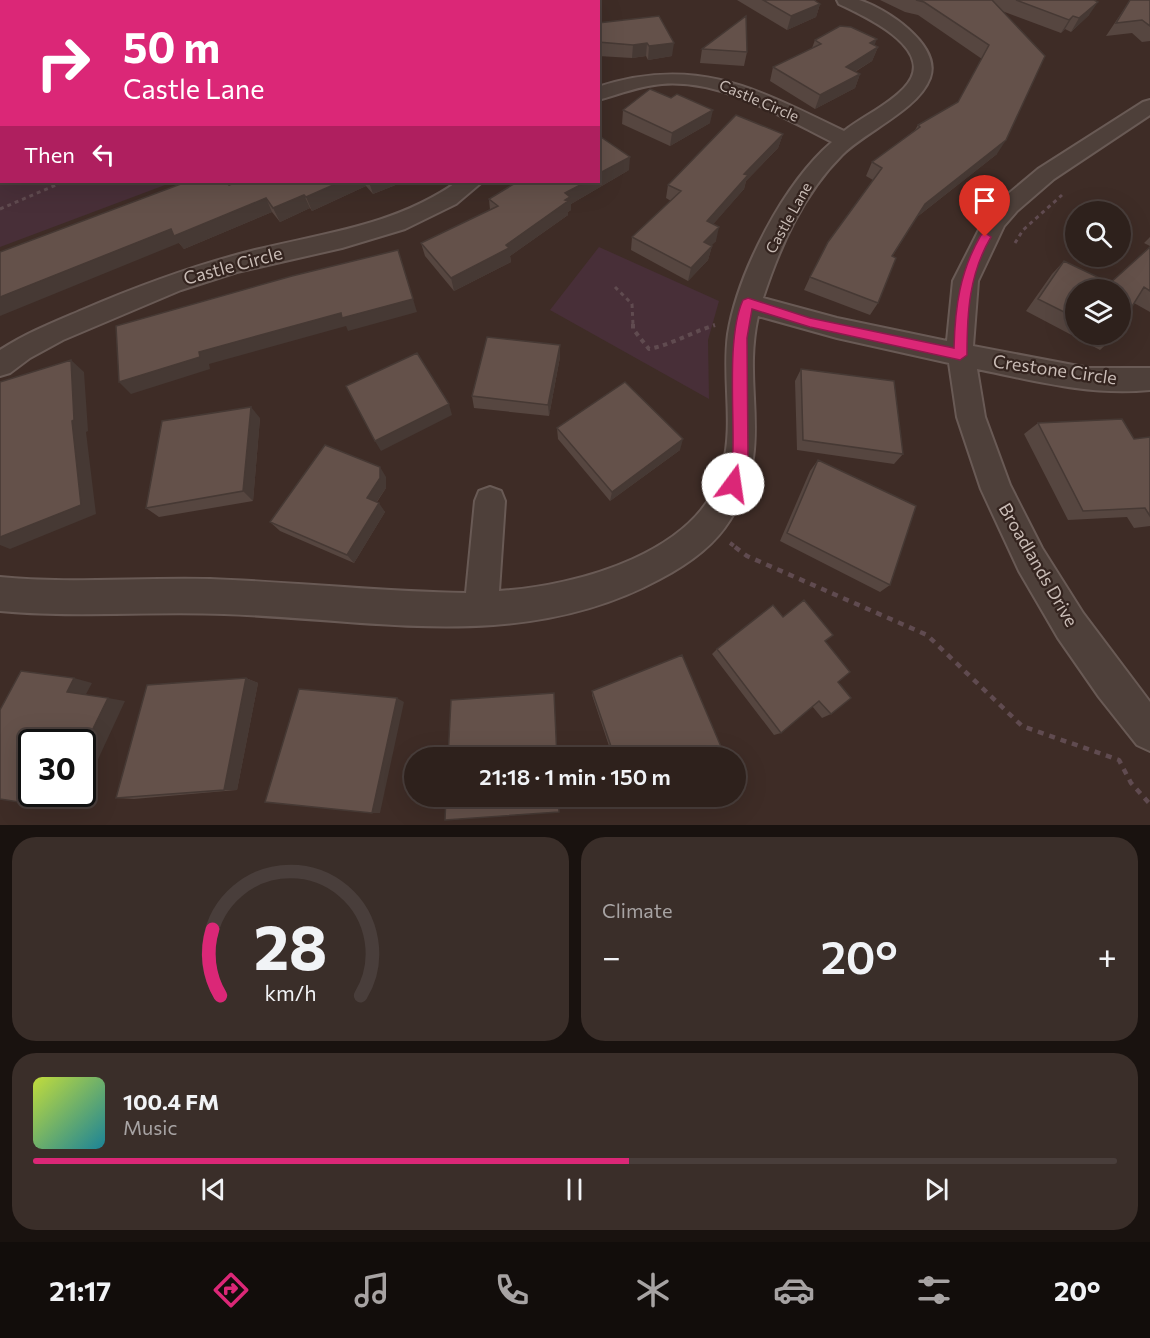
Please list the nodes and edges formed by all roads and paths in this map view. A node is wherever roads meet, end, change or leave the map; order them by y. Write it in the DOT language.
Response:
graph roads {
  1 [pos="845,0"];
  2 [pos="600,93"];
  3 [pos="1150,106"];
  4 [pos="845,140"];
  5 [pos="61,183"];
  6 [pos="470,183"];
  7 [pos="0,209"];
  8 [pos="615,287"];
  9 [pos="745,316"];
  10 [pos="960,355"];
  11 [pos="0,364"];
  12 [pos="1150,379"];
  13 [pos="490,501"];
  14 [pos="706,526"];
  15 [pos="0,594"];
  16 [pos="481,610"];
  17 [pos="1150,732"];
  18 [pos="1150,804"];
  1 -- 4 [label="street, Castle Lane"];
  2 -- 4 [label="street, Castle Circle"];
  3 -- 10 [label="street, Broadlands Drive"];
  4 -- 9 [label="street, Castle Lane"];
  5 -- 7 [label="path"];
  6 -- 11 [label="street, Castle Circle"];
  8 -- 9 [label="path"];
  9 -- 10 [label="street"];
  9 -- 14 [label="street"];
  10 -- 12 [label="street, Crestone Circle"];
  10 -- 17 [label="street, Broadlands Drive"];
  13 -- 16 [label="street"];
  14 -- 16 [label="street"];
  14 -- 18 [label="path"];
  15 -- 16 [label="street"];
}
